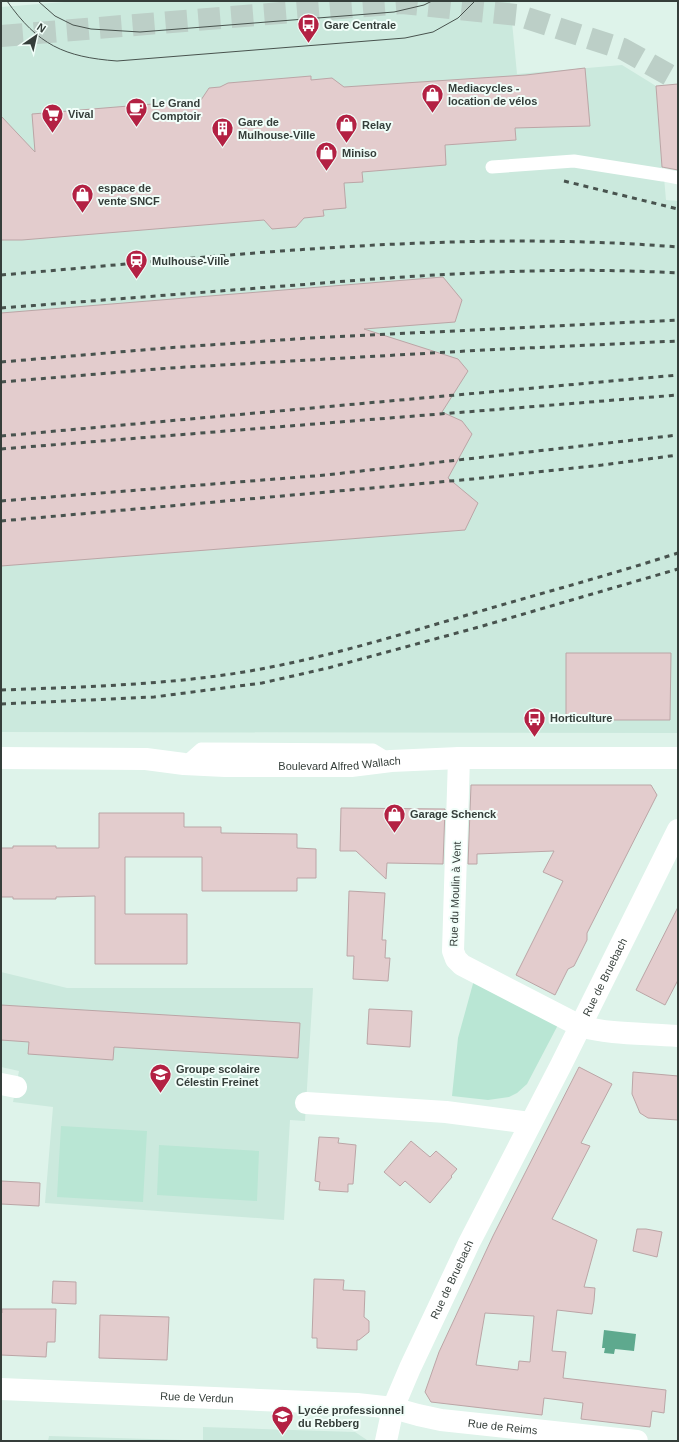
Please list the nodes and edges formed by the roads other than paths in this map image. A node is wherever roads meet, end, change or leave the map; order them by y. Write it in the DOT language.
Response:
graph roads {
  1 [pos="492,167"];
  2 [pos="678,178"];
  3 [pos="1,758"];
  4 [pos="459,758"];
  5 [pos="678,758"];
  6 [pos="678,830"];
  7 [pos="580,1026"];
  8 [pos="678,1036"];
  9 [pos="306,1104"];
  10 [pos="530,1123"];
  11 [pos="1,1389"];
  12 [pos="393,1408"];
  13 [pos="386,1441"];
  14 [pos="637,1441"];
  1 -- 2 [label="lane"];
  3 -- 4 [label="street, Boulevard Alfred Wallach"];
  4 -- 5 [label="street, Boulevard Alfred Wallach"];
  4 -- 7 [label="street, Rue du Moulin à Vent"];
  6 -- 7 [label="street, Rue de Bruebach"];
  7 -- 8 [label="street, Rue du Moulin à Vent"];
  7 -- 10 [label="street, Rue de Bruebach"];
  9 -- 10 [label="street"];
  10 -- 12 [label="street, Rue de Bruebach"];
  11 -- 12 [label="street, Rue de Verdun"];
  12 -- 13 [label="street, Rue de Bruebach"];
  12 -- 14 [label="street, Rue de Reims"];
}
